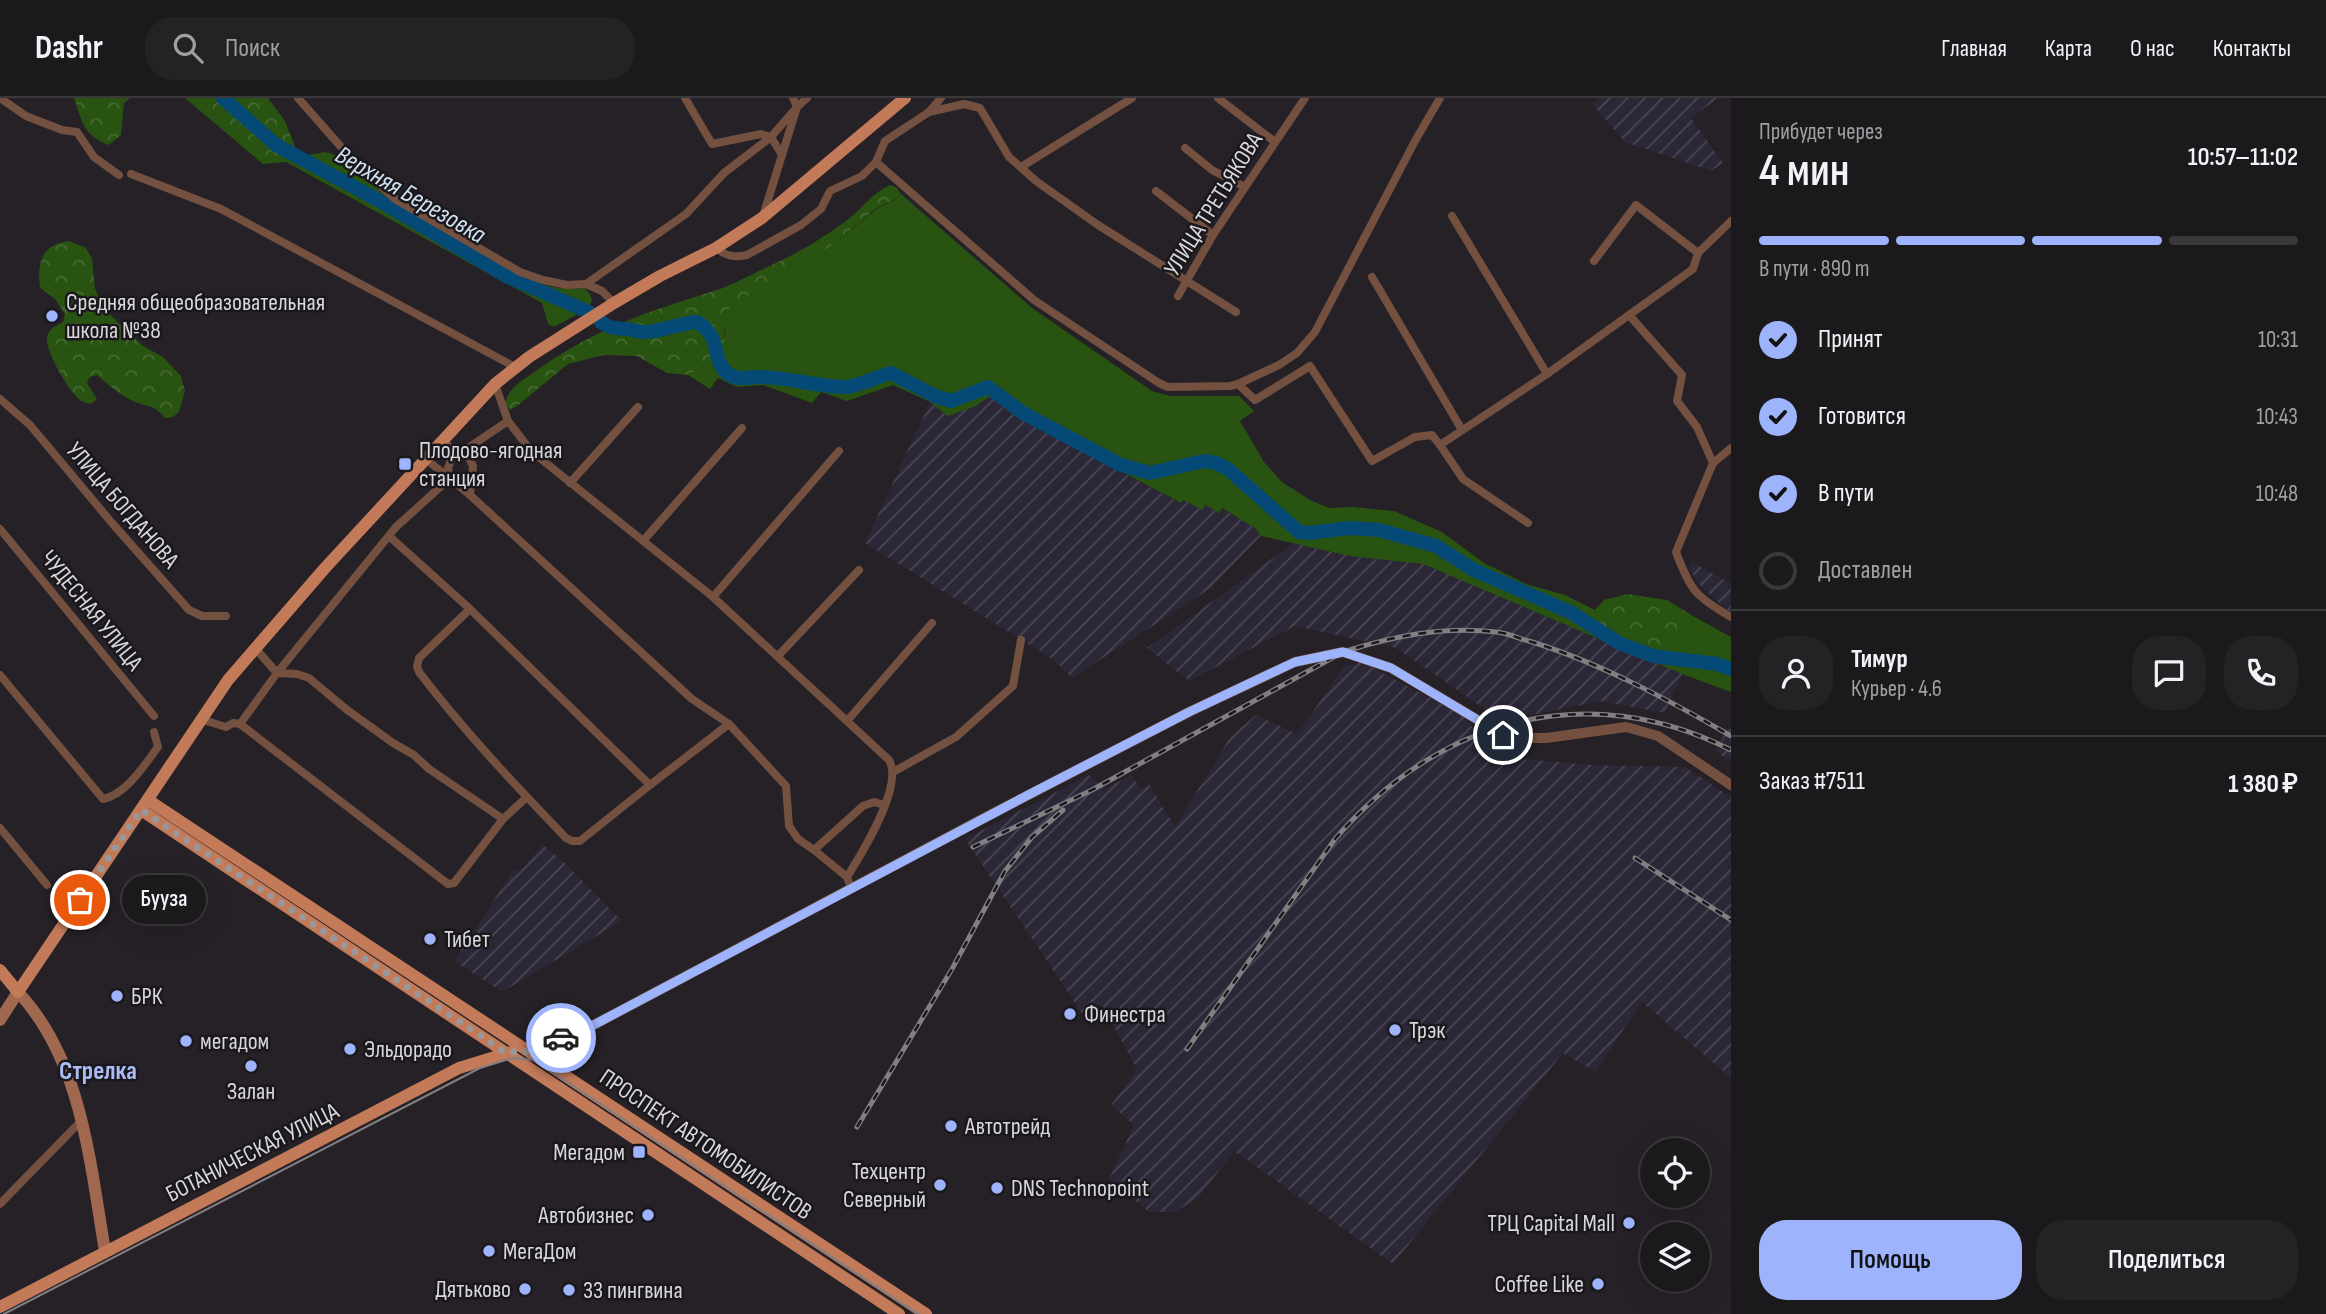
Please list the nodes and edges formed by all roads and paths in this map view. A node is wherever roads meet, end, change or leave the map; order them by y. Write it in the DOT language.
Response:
graph roads {
  1 [pos="0,98"];
  2 [pos="298,98"];
  3 [pos="685,98"];
  4 [pos="807,98"];
  5 [pos="905,98"];
  6 [pos="941,98"];
  7 [pos="1132,98"];
  8 [pos="1217,98"];
  9 [pos="1305,98"];
  10 [pos="1440,98"];
  11 [pos="795,102"];
  12 [pos="929,112"];
  13 [pos="771,137"];
  14 [pos="1275,142"];
  15 [pos="1185,148"];
  16 [pos="782,155"];
  17 [pos="876,162"];
  18 [pos="1021,167"];
  19 [pos="131,174"];
  20 [pos="120,175"];
  21 [pos="1245,187"];
  22 [pos="1156,191"];
  23 [pos="1452,216"];
  24 [pos="762,218"];
  25 [pos="1731,221"];
  26 [pos="1213,235"];
  27 [pos="716,248"];
  28 [pos="1698,253"];
  29 [pos="1594,261"];
  30 [pos="1372,277"];
  31 [pos="1188,281"];
  32 [pos="586,284"];
  33 [pos="1178,296"];
  34 [pos="614,303"];
  35 [pos="1236,312"];
  36 [pos="1630,316"];
  37 [pos="515,367"];
  38 [pos="1547,374"];
  39 [pos="495,384"];
  40 [pos="1238,384"];
  41 [pos="0,399"];
  42 [pos="638,407"];
  43 [pos="508,421"];
  44 [pos="742,428"];
  45 [pos="1462,430"];
  46 [pos="444,442"];
  47 [pos="1440,445"];
  48 [pos="1731,448"];
  49 [pos="465,450"];
  50 [pos="839,451"];
  51 [pos="454,452"];
  52 [pos="427,460"];
  53 [pos="1713,463"];
  54 [pos="449,479"];
  55 [pos="570,483"];
  56 [pos="470,495"];
  57 [pos="1528,523"];
  58 [pos="0,529"];
  59 [pos="389,536"];
  60 [pos="643,541"];
  61 [pos="859,570"];
  62 [pos="713,597"];
  63 [pos="470,609"];
  64 [pos="226,615"];
  65 [pos="1731,617"];
  66 [pos="932,623"];
  67 [pos="1021,640"];
  68 [pos="255,648"];
  69 [pos="778,656"];
  70 [pos="277,673"];
  71 [pos="0,675"];
  72 [pos="154,716"];
  73 [pos="200,719"];
  74 [pos="848,721"];
  75 [pos="240,724"];
  76 [pos="729,724"];
  77 [pos="153,732"];
  78 [pos="893,772"];
  79 [pos="650,785"];
  80 [pos="1731,785"];
  81 [pos="527,797"];
  82 [pos="144,805"];
  83 [pos="884,805"];
  84 [pos="503,819"];
  85 [pos="0,828"];
  86 [pos="814,850"];
  87 [pos="849,882"];
  88 [pos="47,885"];
  89 [pos="0,970"];
  90 [pos="18,992"];
  91 [pos="0,1020"];
  92 [pos="529,1051"];
  93 [pos="505,1052"];
  94 [pos="81,1121"];
  95 [pos="0,1204"];
  96 [pos="105,1251"];
  97 [pos="0,1307"];
  98 [pos="898,1314"];
  99 [pos="926,1314"];
  1 -- 20 [label="street"];
  2 -- 32 [label="street"];
  3 -- 13 [label="street"];
  4 -- 11 [label="street"];
  5 -- 24 [label="main road"];
  6 -- 12 [label="street"];
  7 -- 18 [label="street"];
  8 -- 14 [label="street"];
  9 -- 14 [label="street, УЛИЦА ТРЕТЬЯКОВА"];
  10 -- 40 [label="street"];
  11 -- 13 [label="street"];
  11 -- 16 [label="street"];
  12 -- 17 [label="street"];
  12 -- 18 [label="street"];
  13 -- 16 [label="street"];
  13 -- 32 [label="street"];
  14 -- 21 [label="street, УЛИЦА ТРЕТЬЯКОВА"];
  15 -- 21 [label="street"];
  16 -- 24 [label="street"];
  17 -- 27 [label="street"];
  17 -- 40 [label="street"];
  18 -- 31 [label="street"];
  19 -- 37 [label="street"];
  21 -- 26 [label="street, УЛИЦА ТРЕТЬЯКОВА"];
  22 -- 26 [label="street"];
  23 -- 38 [label="street"];
  24 -- 27 [label="main road"];
  25 -- 28 [label="street"];
  26 -- 31 [label="street, УЛИЦА ТРЕТЬЯКОВА"];
  27 -- 34 [label="main road"];
  28 -- 29 [label="street"];
  28 -- 36 [label="street"];
  30 -- 45 [label="street"];
  31 -- 33 [label="street, УЛИЦА ТРЕТЬЯКОВА"];
  31 -- 35 [label="street"];
  32 -- 34 [label="street"];
  34 -- 37 [label="main road"];
  36 -- 38 [label="street"];
  36 -- 53 [label="street"];
  37 -- 39 [label="main road"];
  38 -- 45 [label="street"];
  39 -- 43 [label="street"];
  39 -- 46 [label="main road"];
  40 -- 47 [label="street"];
  41 -- 64 [label="street, УЛИЦА БОГДАНОВА"];
  42 -- 55 [label="street"];
  43 -- 49 [label="street"];
  43 -- 55 [label="street"];
  44 -- 60 [label="street"];
  45 -- 47 [label="street"];
  46 -- 51 [label="street"];
  46 -- 52 [label="main road"];
  47 -- 57 [label="street"];
  48 -- 53 [label="street"];
  49 -- 51 [label="street"];
  49 -- 56 [label="street"];
  50 -- 62 [label="street"];
  51 -- 54 [label="street"];
  52 -- 54 [label="street"];
  52 -- 68 [label="main road"];
  53 -- 65 [label="street"];
  54 -- 56 [label="street"];
  54 -- 59 [label="street"];
  55 -- 60 [label="street"];
  56 -- 76 [label="street"];
  58 -- 72 [label="street, ЧУДЕСНАЯ УЛИЦА"];
  59 -- 63 [label="street"];
  59 -- 70 [label="street"];
  60 -- 62 [label="street"];
  61 -- 69 [label="street"];
  62 -- 69 [label="street"];
  63 -- 79 [label="street"];
  63 -- 81 [label="street"];
  66 -- 74 [label="street"];
  67 -- 78 [label="street"];
  68 -- 70 [label="street"];
  68 -- 73 [label="main road"];
  69 -- 74 [label="street"];
  70 -- 75 [label="street"];
  70 -- 84 [label="street"];
  71 -- 77 [label="street"];
  73 -- 75 [label="street"];
  73 -- 82 [label="main road"];
  74 -- 78 [label="street"];
  75 -- 84 [label="street"];
  76 -- 79 [label="street"];
  76 -- 86 [label="street"];
  78 -- 83 [label="street"];
  79 -- 81 [label="street"];
  80 -- 87 [label="street"];
  81 -- 84 [label="street"];
  82 -- 90 [label="main road"];
  82 -- 92 [label="main road, ПРОСПЕКТ АВТОМОБИЛИСТОВ"];
  82 -- 93 [label="main road, ПРОСПЕКТ АВТОМОБИЛИСТОВ"];
  83 -- 86 [label="street"];
  83 -- 87 [label="street"];
  85 -- 88 [label="street"];
  86 -- 87 [label="street"];
  87 -- 92 [label="street"];
  89 -- 90 [label="main road"];
  90 -- 91 [label="main road"];
  90 -- 94 [label="main road"];
  92 -- 93 [label="main road, БОТАНИЧЕСКАЯ УЛИЦА"];
  92 -- 99 [label="main road, ПРОСПЕКТ АВТОМОБИЛИСТОВ"];
  93 -- 96 [label="main road, БОТАНИЧЕСКАЯ УЛИЦА"];
  93 -- 98 [label="main road, ПРОСПЕКТ АВТОМОБИЛИСТОВ"];
  94 -- 95 [label="street"];
  94 -- 96 [label="main road"];
  96 -- 97 [label="main road, БОТАНИЧЕСКАЯ УЛИЦА"];
}
